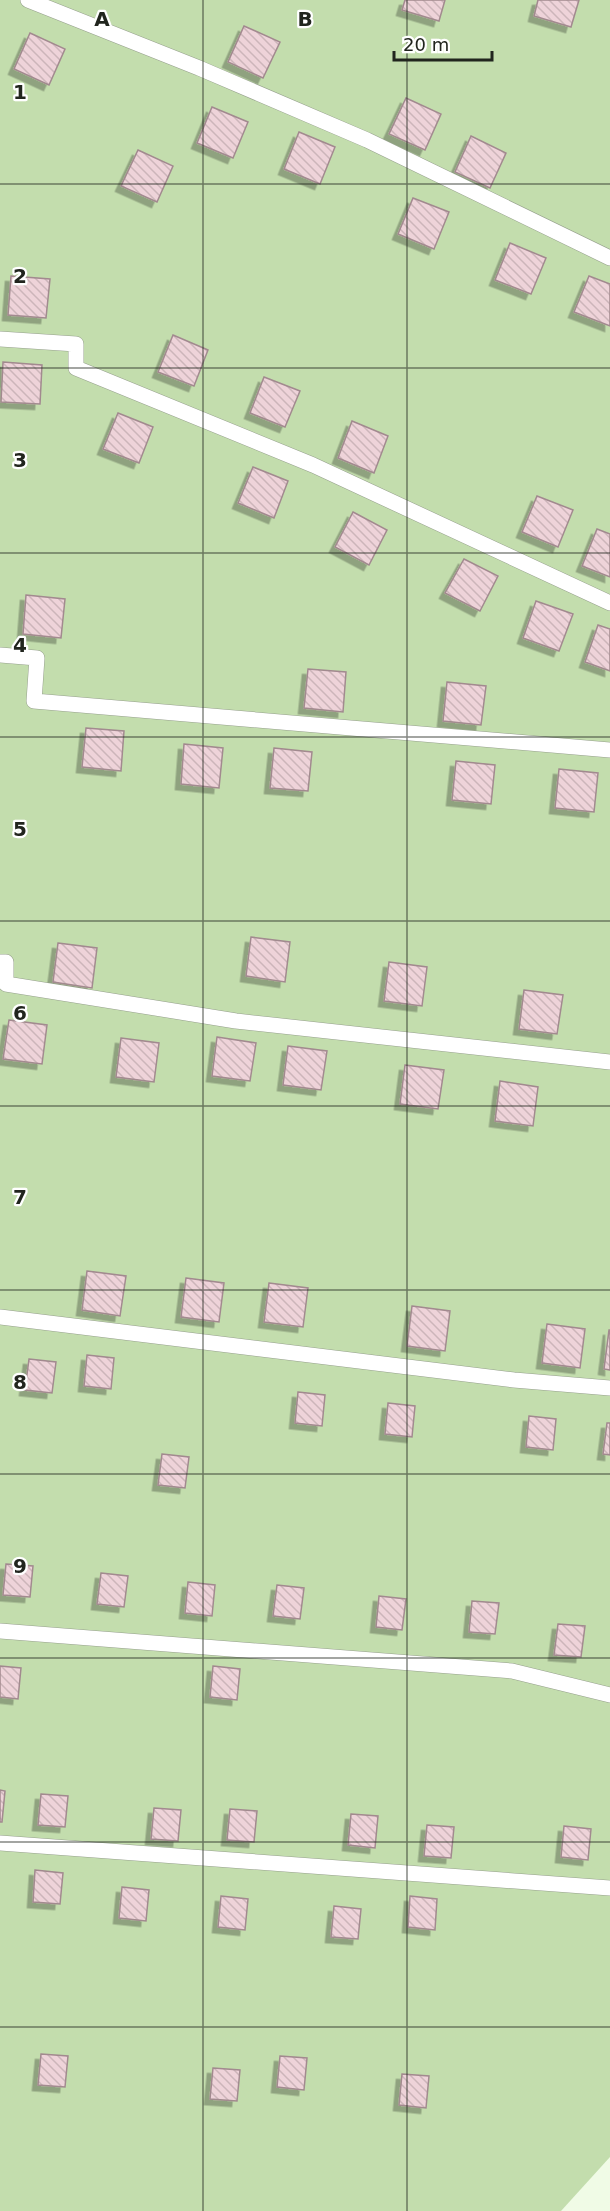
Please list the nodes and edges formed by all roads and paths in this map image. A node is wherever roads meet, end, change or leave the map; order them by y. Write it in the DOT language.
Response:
graph roads {
  1 [pos="28,0"];
  2 [pos="610,258"];
  3 [pos="0,339"];
  4 [pos="610,603"];
  5 [pos="0,655"];
  6 [pos="610,750"];
  7 [pos="0,962"];
  8 [pos="610,1062"];
  9 [pos="0,1317"];
  10 [pos="610,1388"];
  11 [pos="0,1631"];
  12 [pos="610,1695"];
  13 [pos="0,1843"];
  14 [pos="610,1888"];
  1 -- 2 [label="lane"];
  3 -- 4 [label="lane"];
  5 -- 6 [label="lane"];
  7 -- 8 [label="lane"];
  9 -- 10 [label="lane"];
  11 -- 12 [label="lane"];
  13 -- 14 [label="lane"];
}
